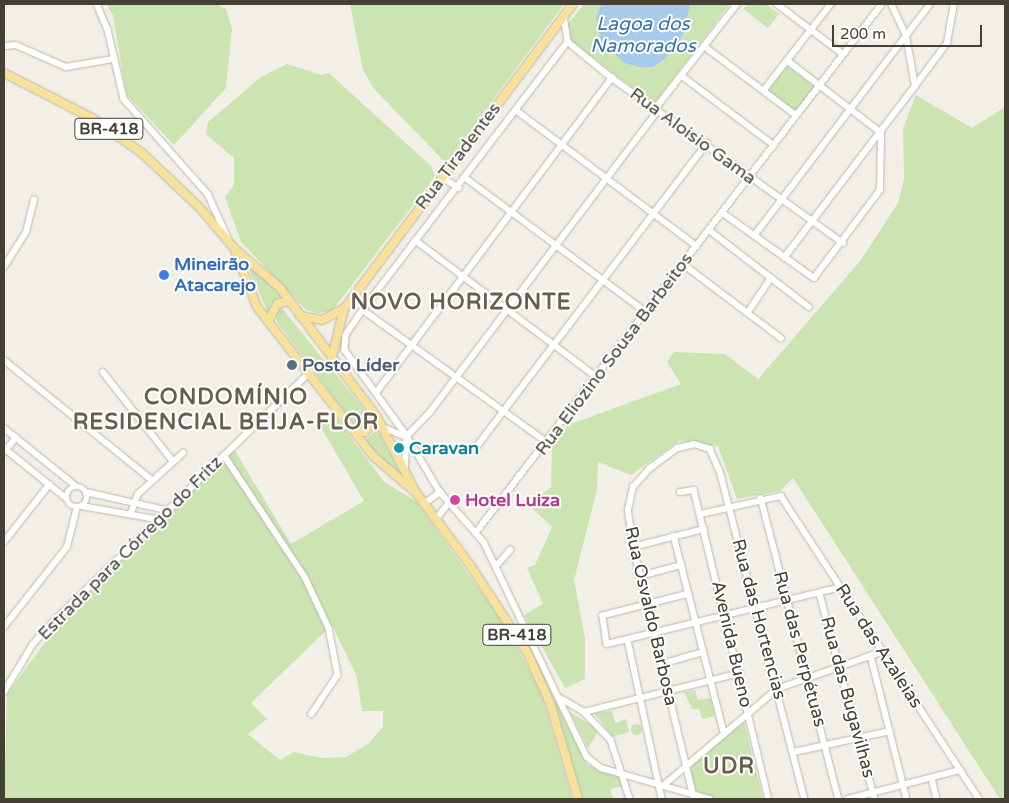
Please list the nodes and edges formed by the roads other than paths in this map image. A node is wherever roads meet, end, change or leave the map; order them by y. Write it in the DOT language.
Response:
graph roads {
  1 [pos="97,4"];
  2 [pos="573,4"];
  3 [pos="737,4"];
  4 [pos="831,4"];
  5 [pos="882,4"];
  6 [pos="891,4"];
  7 [pos="930,4"];
  8 [pos="954,4"];
  9 [pos="780,5"];
  10 [pos="564,16"];
  11 [pos="812,30"];
  12 [pos="906,36"];
  13 [pos="568,42"];
  14 [pos="4,46"];
  15 [pos="704,46"];
  16 [pos="842,54"];
  17 [pos="114,59"];
  18 [pos="787,61"];
  19 [pos="4,72"];
  20 [pos="682,76"];
  21 [pos="612,78"];
  22 [pos="819,86"];
  23 [pos="915,86"];
  24 [pos="764,90"];
  25 [pos="850,109"];
  26 [pos="656,110"];
  27 [pos="517,111"];
  28 [pos="796,116"];
  29 [pos="881,132"];
  30 [pos="707,144"];
  31 [pos="562,145"];
  32 [pos="774,146"];
  33 [pos="750,176"];
  34 [pos="442,177"];
  35 [pos="467,178"];
  36 [pos="605,179"];
  37 [pos="459,188"];
  38 [pos="34,200"];
  39 [pos="781,200"];
  40 [pos="512,211"];
  41 [pos="723,213"];
  42 [pos="652,214"];
  43 [pos="810,221"];
  44 [pos="709,230"];
  45 [pos="754,236"];
  46 [pos="415,240"];
  47 [pos="843,243"];
  48 [pos="556,244"];
  49 [pos="697,246"];
  50 [pos="232,247"];
  51 [pos="784,258"];
  52 [pos="683,264"];
  53 [pos="4,267"];
  54 [pos="463,278"];
  55 [pos="772,278"];
  56 [pos="602,279"];
  57 [pos="289,301"];
  58 [pos="809,307"];
  59 [pos="344,309"];
  60 [pos="364,310"];
  61 [pos="506,311"];
  62 [pos="646,312"];
  63 [pos="748,312"];
  64 [pos="300,316"];
  65 [pos="269,320"];
  66 [pos="781,338"];
  67 [pos="412,346"];
  68 [pos="553,346"];
  69 [pos="332,357"];
  70 [pos="4,360"];
  71 [pos="103,372"];
  72 [pos="310,372"];
  73 [pos="456,378"];
  74 [pos="598,378"];
  75 [pos="376,394"];
  76 [pos="504,412"];
  77 [pos="377,417"];
  78 [pos="383,427"];
  79 [pos="4,428"];
  80 [pos="352,430"];
  81 [pos="407,436"];
  82 [pos="16,438"];
  83 [pos="547,442"];
  84 [pos="702,445"];
  85 [pos="4,450"];
  86 [pos="474,450"];
  87 [pos="183,452"];
  88 [pos="224,455"];
  89 [pos="173,461"];
  90 [pos="405,469"];
  91 [pos="152,480"];
  92 [pos="49,485"];
  93 [pos="76,486"];
  94 [pos="415,491"];
  95 [pos="86,492"];
  96 [pos="440,492"];
  97 [pos="680,492"];
  98 [pos="66,498"];
  99 [pos="761,498"];
  100 [pos="450,502"];
  101 [pos="133,503"];
  102 [pos="424,504"];
  103 [pos="730,506"];
  104 [pos="80,507"];
  105 [pos="166,510"];
  106 [pos="131,513"];
  107 [pos="701,514"];
  108 [pos="156,519"];
  109 [pos="436,519"];
  110 [pos="704,529"];
  111 [pos="476,531"];
  112 [pos="674,536"];
  113 [pos="4,542"];
  114 [pos="633,547"];
  115 [pos="510,550"];
  116 [pos="497,565"];
  117 [pos="682,565"];
  118 [pos="640,576"];
  119 [pos="841,587"];
  120 [pos="689,594"];
  121 [pos="820,594"];
  122 [pos="788,603"];
  123 [pos="647,605"];
  124 [pos="757,608"];
  125 [pos="726,616"];
  126 [pos="696,624"];
  127 [pos="4,627"];
  128 [pos="654,634"];
  129 [pos="628,640"];
  130 [pos="884,651"];
  131 [pos="703,652"];
  132 [pos="871,656"];
  133 [pos="662,664"];
  134 [pos="843,667"];
  135 [pos="740,673"];
  136 [pos="807,678"];
  137 [pos="710,681"];
  138 [pos="778,689"];
  139 [pos="4,692"];
  140 [pos="668,693"];
  141 [pos="560,698"];
  142 [pos="640,700"];
  143 [pos="747,711"];
  144 [pos="584,712"];
  145 [pos="312,714"];
  146 [pos="890,730"];
  147 [pos="724,732"];
  148 [pos="862,738"];
  149 [pos="825,746"];
  150 [pos="794,752"];
  151 [pos="685,767"];
  152 [pos="960,770"];
  153 [pos="623,774"];
  154 [pos="932,778"];
  155 [pos="661,784"];
  156 [pos="903,784"];
  157 [pos="875,796"];
  158 [pos="693,797"];
  159 [pos="578,799"];
  160 [pos="630,799"];
  161 [pos="662,799"];
  162 [pos="710,799"];
  163 [pos="769,799"];
  164 [pos="805,799"];
  165 [pos="839,799"];
  166 [pos="848,799"];
  167 [pos="907,799"];
  168 [pos="937,799"];
  169 [pos="979,799"];
  1 -- 17 [label="street"];
  2 -- 10 [label="main road, Rua Tiradentes"];
  3 -- 15 [label="street"];
  4 -- 11 [label="street"];
  5 -- 16 [label="street, Rua Eliozino Sousa Barbeitos"];
  6 -- 12 [label="street"];
  7 -- 12 [label="street"];
  8 -- 23 [label="street"];
  9 -- 11 [label="street"];
  10 -- 13 [label="street"];
  10 -- 34 [label="main road, Rua Tiradentes"];
  11 -- 16 [label="street"];
  11 -- 18 [label="street"];
  12 -- 23 [label="street"];
  12 -- 25 [label="street"];
  13 -- 21 [label="street, Rua Aloisio Gama"];
  13 -- 27 [label="street"];
  14 -- 17 [label="street"];
  15 -- 20 [label="street"];
  15 -- 24 [label="street"];
  16 -- 22 [label="street, Rua Eliozino Sousa Barbeitos"];
  17 -- 50 [label="street"];
  18 -- 22 [label="street"];
  18 -- 24 [label="street"];
  19 -- 50 [label="main road, BR-418"];
  20 -- 26 [label="street"];
  20 -- 32 [label="street"];
  21 -- 26 [label="street, Rua Aloisio Gama"];
  21 -- 31 [label="street"];
  22 -- 25 [label="street"];
  22 -- 28 [label="street, Rua Eliozino Sousa Barbeitos"];
  23 -- 29 [label="street"];
  24 -- 28 [label="street"];
  25 -- 29 [label="street"];
  25 -- 39 [label="street"];
  26 -- 30 [label="street, Rua Aloisio Gama"];
  26 -- 36 [label="street"];
  27 -- 31 [label="street"];
  27 -- 35 [label="street"];
  28 -- 32 [label="street, Rua Eliozino Sousa Barbeitos"];
  29 -- 43 [label="street"];
  29 -- 47 [label="street"];
  30 -- 33 [label="street, Rua Aloisio Gama"];
  30 -- 42 [label="street"];
  31 -- 36 [label="street"];
  31 -- 40 [label="street"];
  32 -- 33 [label="street, Rua Eliozino Sousa Barbeitos"];
  33 -- 39 [label="street, Rua Aloisio Gama"];
  33 -- 41 [label="street, Rua Eliozino Sousa Barbeitos"];
  34 -- 37 [label="street"];
  34 -- 59 [label="main road, Rua Tiradentes"];
  35 -- 37 [label="street"];
  35 -- 40 [label="street"];
  36 -- 42 [label="street"];
  36 -- 48 [label="street"];
  37 -- 46 [label="street"];
  38 -- 53 [label="street"];
  39 -- 43 [label="street, Rua Aloisio Gama"];
  39 -- 45 [label="street"];
  40 -- 48 [label="street"];
  40 -- 54 [label="street"];
  41 -- 44 [label="street, Rua Eliozino Sousa Barbeitos"];
  41 -- 45 [label="street"];
  42 -- 49 [label="street"];
  42 -- 56 [label="street"];
  43 -- 47 [label="street, Rua Aloisio Gama"];
  43 -- 51 [label="street"];
  44 -- 49 [label="street, Rua Eliozino Sousa Barbeitos"];
  44 -- 55 [label="street"];
  45 -- 51 [label="street"];
  46 -- 54 [label="street"];
  46 -- 60 [label="street"];
  47 -- 51 [label="street"];
  48 -- 56 [label="street"];
  48 -- 61 [label="street"];
  49 -- 52 [label="street, Rua Eliozino Sousa Barbeitos"];
  50 -- 57 [label="main road, BR-418"];
  50 -- 65 [label="main road, BR-418"];
  52 -- 62 [label="street, Rua Eliozino Sousa Barbeitos"];
  52 -- 63 [label="street"];
  54 -- 61 [label="street"];
  54 -- 67 [label="street"];
  55 -- 58 [label="street"];
  55 -- 63 [label="street"];
  56 -- 62 [label="street"];
  56 -- 68 [label="street"];
  57 -- 64 [label="main road, BR-418"];
  57 -- 65 [label="main road"];
  59 -- 64 [label="main road, Rua Tiradentes"];
  59 -- 69 [label="main road, Rua Tiradentes"];
  60 -- 67 [label="street"];
  60 -- 75 [label="street"];
  61 -- 68 [label="street"];
  61 -- 73 [label="street"];
  62 -- 74 [label="street, Rua Eliozino Sousa Barbeitos"];
  63 -- 66 [label="street"];
  64 -- 69 [label="main road, BR-418"];
  65 -- 72 [label="main road, BR-418"];
  67 -- 73 [label="street"];
  67 -- 75 [label="street"];
  68 -- 74 [label="street"];
  68 -- 76 [label="street"];
  69 -- 77 [label="main road, BR-418"];
  70 -- 91 [label="street"];
  71 -- 89 [label="street"];
  72 -- 80 [label="main road, BR-418"];
  72 -- 88 [label="street, Estrada para Córrego do Fritz"];
  73 -- 76 [label="street"];
  73 -- 81 [label="street"];
  74 -- 83 [label="street, Rua Eliozino Sousa Barbeitos"];
  75 -- 81 [label="street"];
  76 -- 83 [label="street"];
  76 -- 86 [label="street"];
  77 -- 78 [label="main road, BR-418"];
  77 -- 80 [label="main road"];
  78 -- 81 [label="street"];
  78 -- 90 [label="main road, BR-418"];
  79 -- 82 [label="street"];
  80 -- 94 [label="main road, BR-418"];
  81 -- 90 [label="street"];
  81 -- 96 [label="street"];
  82 -- 85 [label="street"];
  82 -- 93 [label="street"];
  83 -- 111 [label="street, Rua Eliozino Sousa Barbeitos"];
  84 -- 103 [label="street, Rua das Hortencias"];
  84 -- 114 [label="street, Rua Osvaldo Barbosa"];
  85 -- 92 [label="street"];
  87 -- 89 [label="street"];
  88 -- 105 [label="street, Estrada para Córrego do Fritz"];
  88 -- 145 [label="street"];
  89 -- 91 [label="street"];
  90 -- 94 [label="main road, BR-418"];
  91 -- 101 [label="street"];
  92 -- 98 [label="street"];
  92 -- 113 [label="street"];
  93 -- 95 [label="street"];
  93 -- 98 [label="street"];
  94 -- 102 [label="main road, BR-418"];
  95 -- 101 [label="street"];
  95 -- 104 [label="street"];
  96 -- 100 [label="street"];
  96 -- 102 [label="street"];
  97 -- 107 [label="street, Avenida Bueno"];
  98 -- 104 [label="street"];
  99 -- 103 [label="street"];
  99 -- 119 [label="street, Rua das Azaleias"];
  99 -- 122 [label="street, Rua das Perpétuas"];
  100 -- 109 [label="street"];
  100 -- 111 [label="street"];
  101 -- 105 [label="street"];
  101 -- 106 [label="street"];
  102 -- 109 [label="main road, BR-418"];
  103 -- 107 [label="street"];
  103 -- 124 [label="street, Rua das Hortencias"];
  104 -- 106 [label="street"];
  104 -- 127 [label="street"];
  105 -- 108 [label="street, Estrada para Córrego do Fritz"];
  106 -- 108 [label="street"];
  107 -- 110 [label="street, Avenida Bueno"];
  108 -- 139 [label="street, Estrada para Córrego do Fritz"];
  109 -- 159 [label="main road, BR-418"];
  110 -- 112 [label="street"];
  110 -- 125 [label="street, Avenida Bueno"];
  111 -- 116 [label="street"];
  112 -- 114 [label="street"];
  112 -- 117 [label="street"];
  114 -- 118 [label="street, Rua Osvaldo Barbosa"];
  115 -- 116 [label="street"];
  116 -- 141 [label="street"];
  117 -- 118 [label="street"];
  117 -- 120 [label="street"];
  118 -- 123 [label="street, Rua Osvaldo Barbosa"];
  119 -- 121 [label="street"];
  119 -- 130 [label="street, Rua das Azaleias"];
  120 -- 123 [label="street"];
  120 -- 126 [label="street"];
  121 -- 122 [label="street"];
  121 -- 134 [label="street, Rua das Bugavilhas"];
  122 -- 124 [label="street"];
  122 -- 136 [label="street, Rua das Perpétuas"];
  123 -- 128 [label="street, Rua Osvaldo Barbosa"];
  123 -- 129 [label="street"];
  124 -- 125 [label="street"];
  124 -- 138 [label="street, Rua das Hortencias"];
  125 -- 126 [label="street"];
  125 -- 135 [label="street, Avenida Bueno"];
  126 -- 128 [label="street"];
  126 -- 131 [label="street"];
  128 -- 129 [label="street"];
  128 -- 133 [label="street, Rua Osvaldo Barbosa"];
  129 -- 142 [label="street"];
  130 -- 132 [label="street"];
  130 -- 152 [label="street, Rua das Azaleias"];
  131 -- 133 [label="street"];
  131 -- 137 [label="street"];
  132 -- 134 [label="street"];
  132 -- 146 [label="street"];
  133 -- 140 [label="street, Rua Osvaldo Barbosa"];
  134 -- 136 [label="street"];
  134 -- 148 [label="street, Rua das Bugavilhas"];
  135 -- 137 [label="street"];
  135 -- 143 [label="street, Avenida Bueno"];
  136 -- 138 [label="street"];
  136 -- 149 [label="street, Rua das Perpétuas"];
  137 -- 140 [label="street"];
  137 -- 147 [label="street"];
  138 -- 143 [label="street"];
  138 -- 150 [label="street, Rua das Hortencias"];
  140 -- 142 [label="street"];
  140 -- 151 [label="street, Rua Osvaldo Barbosa"];
  141 -- 144 [label="street"];
  141 -- 153 [label="street"];
  142 -- 144 [label="street"];
  142 -- 155 [label="street"];
  143 -- 147 [label="street"];
  143 -- 163 [label="street, Avenida Bueno"];
  144 -- 153 [label="street"];
  146 -- 148 [label="street"];
  146 -- 156 [label="street"];
  147 -- 151 [label="street"];
  148 -- 149 [label="street"];
  148 -- 157 [label="street, Rua das Bugavilhas"];
  149 -- 150 [label="street"];
  149 -- 165 [label="street, Rua das Perpétuas"];
  150 -- 164 [label="street, Rua das Hortencias"];
  151 -- 155 [label="street"];
  151 -- 158 [label="street, Rua Osvaldo Barbosa"];
  152 -- 154 [label="street"];
  152 -- 169 [label="street, Rua das Azaleias"];
  153 -- 155 [label="street"];
  153 -- 160 [label="street"];
  154 -- 156 [label="street"];
  154 -- 168 [label="street"];
  155 -- 158 [label="street"];
  155 -- 161 [label="street"];
  156 -- 157 [label="street"];
  156 -- 167 [label="street"];
  157 -- 166 [label="street"];
  158 -- 162 [label="street"];
}
